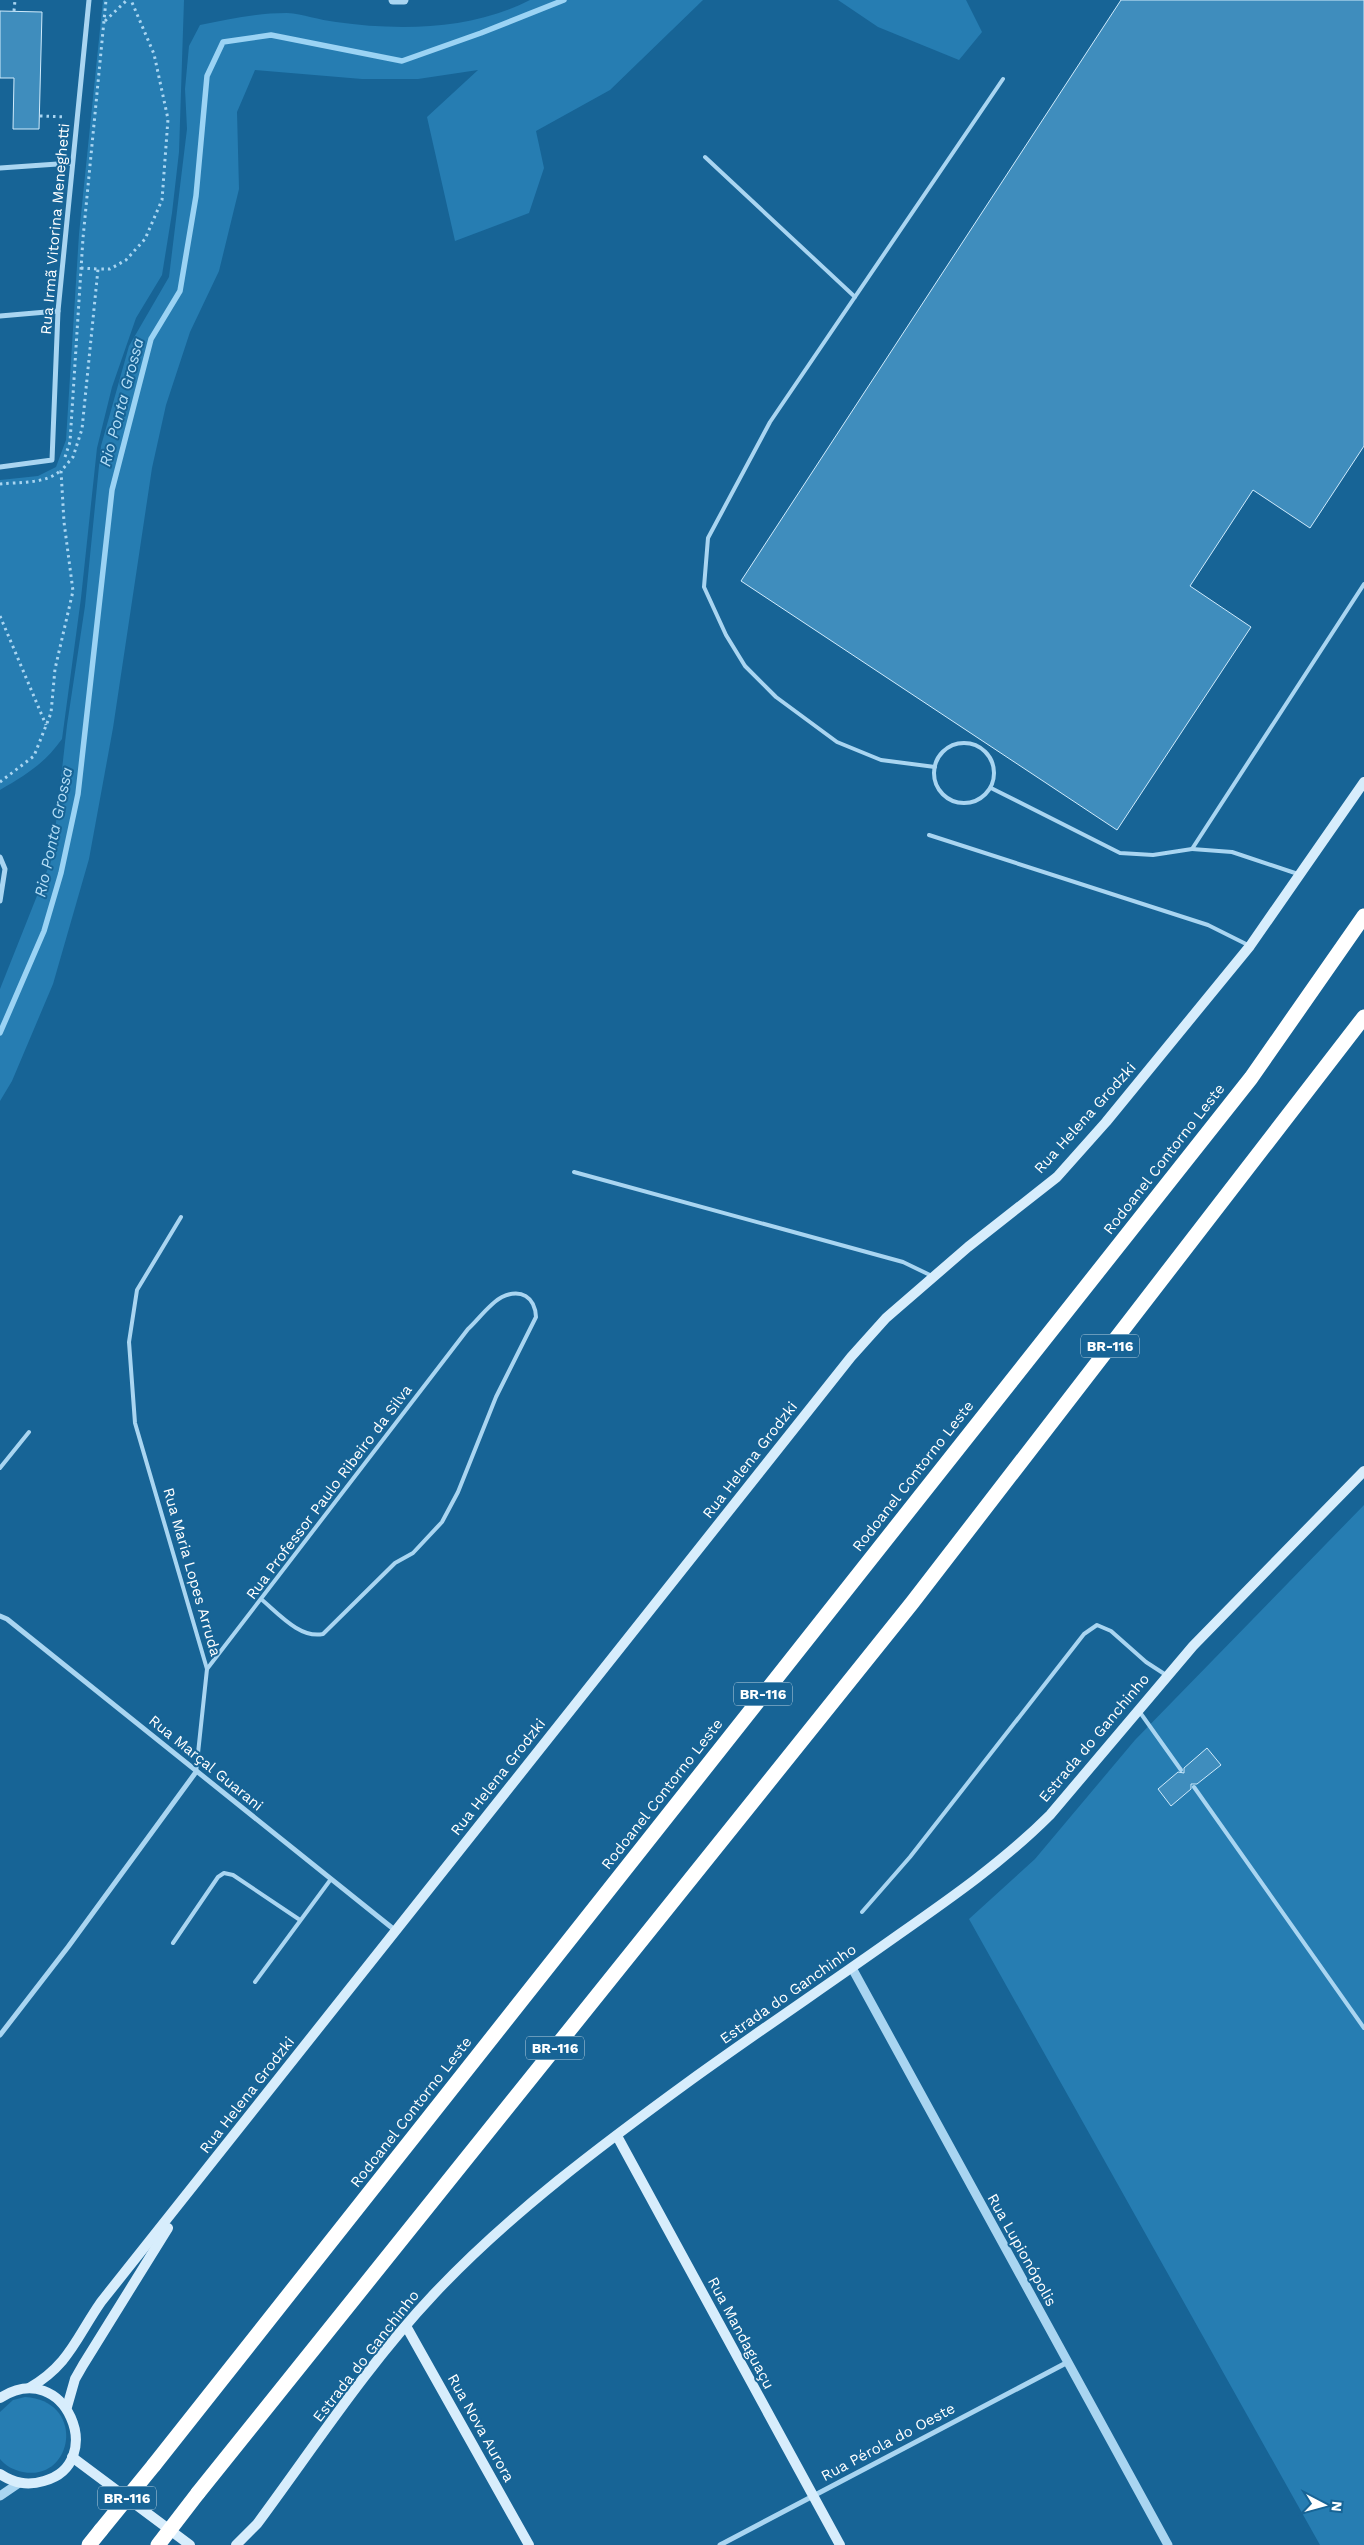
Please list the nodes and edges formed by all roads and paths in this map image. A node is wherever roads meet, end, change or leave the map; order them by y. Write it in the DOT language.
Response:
graph roads {
  1 [pos="15,0"];
  2 [pos="89,0"];
  3 [pos="106,0"];
  4 [pos="127,0"];
  5 [pos="131,0"];
  6 [pos="393,0"];
  7 [pos="404,0"];
  8 [pos="14,11"];
  9 [pos="105,21"];
  10 [pos="1003,79"];
  11 [pos="40,116"];
  12 [pos="78,116"];
  13 [pos="705,158"];
  14 [pos="72,163"];
  15 [pos="0,168"];
  16 [pos="81,268"];
  17 [pos="98,269"];
  18 [pos="855,297"];
  19 [pos="58,311"];
  20 [pos="0,316"];
  21 [pos="0,467"];
  22 [pos="61,471"];
  23 [pos="0,484"];
  24 [pos="1364,584"];
  25 [pos="0,616"];
  26 [pos="2,625"];
  27 [pos="46,725"];
  28 [pos="935,767"];
  29 [pos="0,782"];
  30 [pos="1364,782"];
  31 [pos="991,788"];
  32 [pos="929,835"];
  33 [pos="1192,848"];
  34 [pos="0,857"];
  35 [pos="1300,874"];
  36 [pos="0,901"];
  37 [pos="1364,916"];
  38 [pos="1250,946"];
  39 [pos="1364,1017"];
  40 [pos="1364,1026"];
  41 [pos="1309,1090"];
  42 [pos="574,1172"];
  43 [pos="181,1217"];
  44 [pos="934,1277"];
  45 [pos="29,1432"];
  46 [pos="0,1468"];
  47 [pos="1364,1471"];
  48 [pos="261,1599"];
  49 [pos="0,1616"];
  50 [pos="207,1668"];
  51 [pos="1166,1676"];
  52 [pos="1138,1710"];
  53 [pos="1181,1770"];
  54 [pos="196,1772"];
  55 [pos="1194,1787"];
  56 [pos="331,1879"];
  57 [pos="862,1912"];
  58 [pos="300,1920"];
  59 [pos="396,1931"];
  60 [pos="173,1943"];
  61 [pos="852,1968"];
  62 [pos="255,1982"];
  63 [pos="1364,2028"];
  64 [pos="0,2035"];
  65 [pos="617,2136"];
  66 [pos="192,2188"];
  67 [pos="406,2326"];
  68 [pos="1068,2362"];
  69 [pos="29,2388"];
  70 [pos="0,2398"];
  71 [pos="67,2407"];
  72 [pos="72,2457"];
  73 [pos="0,2474"];
  74 [pos="19,2483"];
  75 [pos="0,2496"];
  76 [pos="813,2496"];
  77 [pos="89,2545"];
  78 [pos="158,2545"];
  79 [pos="190,2545"];
  80 [pos="236,2545"];
  81 [pos="529,2545"];
  82 [pos="720,2545"];
  83 [pos="840,2545"];
  84 [pos="1168,2545"];
  1 -- 8 [label="path"];
  2 -- 12 [label="street, Rua Irmã Vitorina Meneghetti"];
  3 -- 9 [label="path"];
  4 -- 9 [label="path"];
  5 -- 17 [label="path"];
  6 -- 7 [label="street"];
  9 -- 16 [label="path"];
  10 -- 18 [label="lane"];
  11 -- 12 [label="path"];
  12 -- 14 [label="street, Rua Irmã Vitorina Meneghetti"];
  13 -- 18 [label="lane"];
  14 -- 15 [label="street"];
  14 -- 19 [label="street, Rua Irmã Vitorina Meneghetti"];
  16 -- 17 [label="path"];
  16 -- 22 [label="path"];
  17 -- 22 [label="path"];
  18 -- 28 [label="lane"];
  19 -- 20 [label="street"];
  19 -- 21 [label="street, Rua Irmã Vitorina Meneghetti"];
  22 -- 23 [label="path"];
  22 -- 27 [label="path"];
  24 -- 33 [label="lane"];
  25 -- 26 [label="path"];
  26 -- 27 [label="path"];
  27 -- 29 [label="path"];
  28 -- 31 [label="lane"];
  28 -- 31 [label="lane"];
  30 -- 35 [label="main road, Rua Helena Grodzki"];
  31 -- 33 [label="lane"];
  32 -- 38 [label="lane"];
  33 -- 35 [label="lane"];
  34 -- 36 [label="street"];
  35 -- 38 [label="main road, Rua Helena Grodzki"];
  37 -- 77 [label="highway, Rodoanel Contorno Leste / BR-116, bridge"];
  38 -- 44 [label="main road, Rua Helena Grodzki"];
  39 -- 41 [label="highway, BR-116"];
  40 -- 41 [label="highway"];
  41 -- 78 [label="highway, BR-116, bridge"];
  42 -- 44 [label="lane"];
  43 -- 50 [label="lane, Rua Maria Lopes Arruda"];
  44 -- 59 [label="main road, Rua Helena Grodzki"];
  45 -- 46 [label="lane"];
  47 -- 51 [label="main road, Estrada do Ganchinho"];
  48 -- 48 [label="lane, Rua Professor Paulo Ribeiro da Silva"];
  48 -- 50 [label="lane, Rua Professor Paulo Ribeiro da Silva"];
  49 -- 54 [label="street, Rua Marçal Guarani"];
  50 -- 54 [label="lane, Rua Maria Lopes Arruda"];
  51 -- 52 [label="main road, Estrada do Ganchinho"];
  51 -- 57 [label="lane"];
  52 -- 53 [label="lane"];
  52 -- 61 [label="main road, Estrada do Ganchinho"];
  54 -- 56 [label="street, Rua Marçal Guarani"];
  54 -- 64 [label="street, Rua Maria Lopes Arruda"];
  55 -- 63 [label="lane"];
  56 -- 58 [label="lane"];
  56 -- 59 [label="street, Rua Marçal Guarani"];
  58 -- 60 [label="lane"];
  58 -- 62 [label="lane"];
  59 -- 66 [label="main road, Rua Helena Grodzki"];
  61 -- 65 [label="main road, Estrada do Ganchinho"];
  61 -- 68 [label="street, Rua Lupionópolis"];
  65 -- 67 [label="main road, Estrada do Ganchinho"];
  65 -- 76 [label="main road, Rua Mandaguaçu"];
  66 -- 69 [label="main road, Rua Helena Grodzki"];
  66 -- 71 [label="main road, Rua Helena Grodzki"];
  67 -- 80 [label="main road, Estrada do Ganchinho"];
  67 -- 81 [label="main road, Rua Nova Aurora"];
  68 -- 76 [label="street, Rua Pérola do Oeste"];
  68 -- 84 [label="street, Rua Lupionópolis"];
  69 -- 70 [label="main road, Rua Helena Grodzki"];
  69 -- 71 [label="main road"];
  71 -- 72 [label="main road"];
  72 -- 74 [label="main road"];
  72 -- 79 [label="main road"];
  73 -- 74 [label="main road"];
  74 -- 75 [label="street"];
  76 -- 82 [label="street, Rua Pérola do Oeste"];
  76 -- 83 [label="main road, Rua Mandaguaçu"];
}
